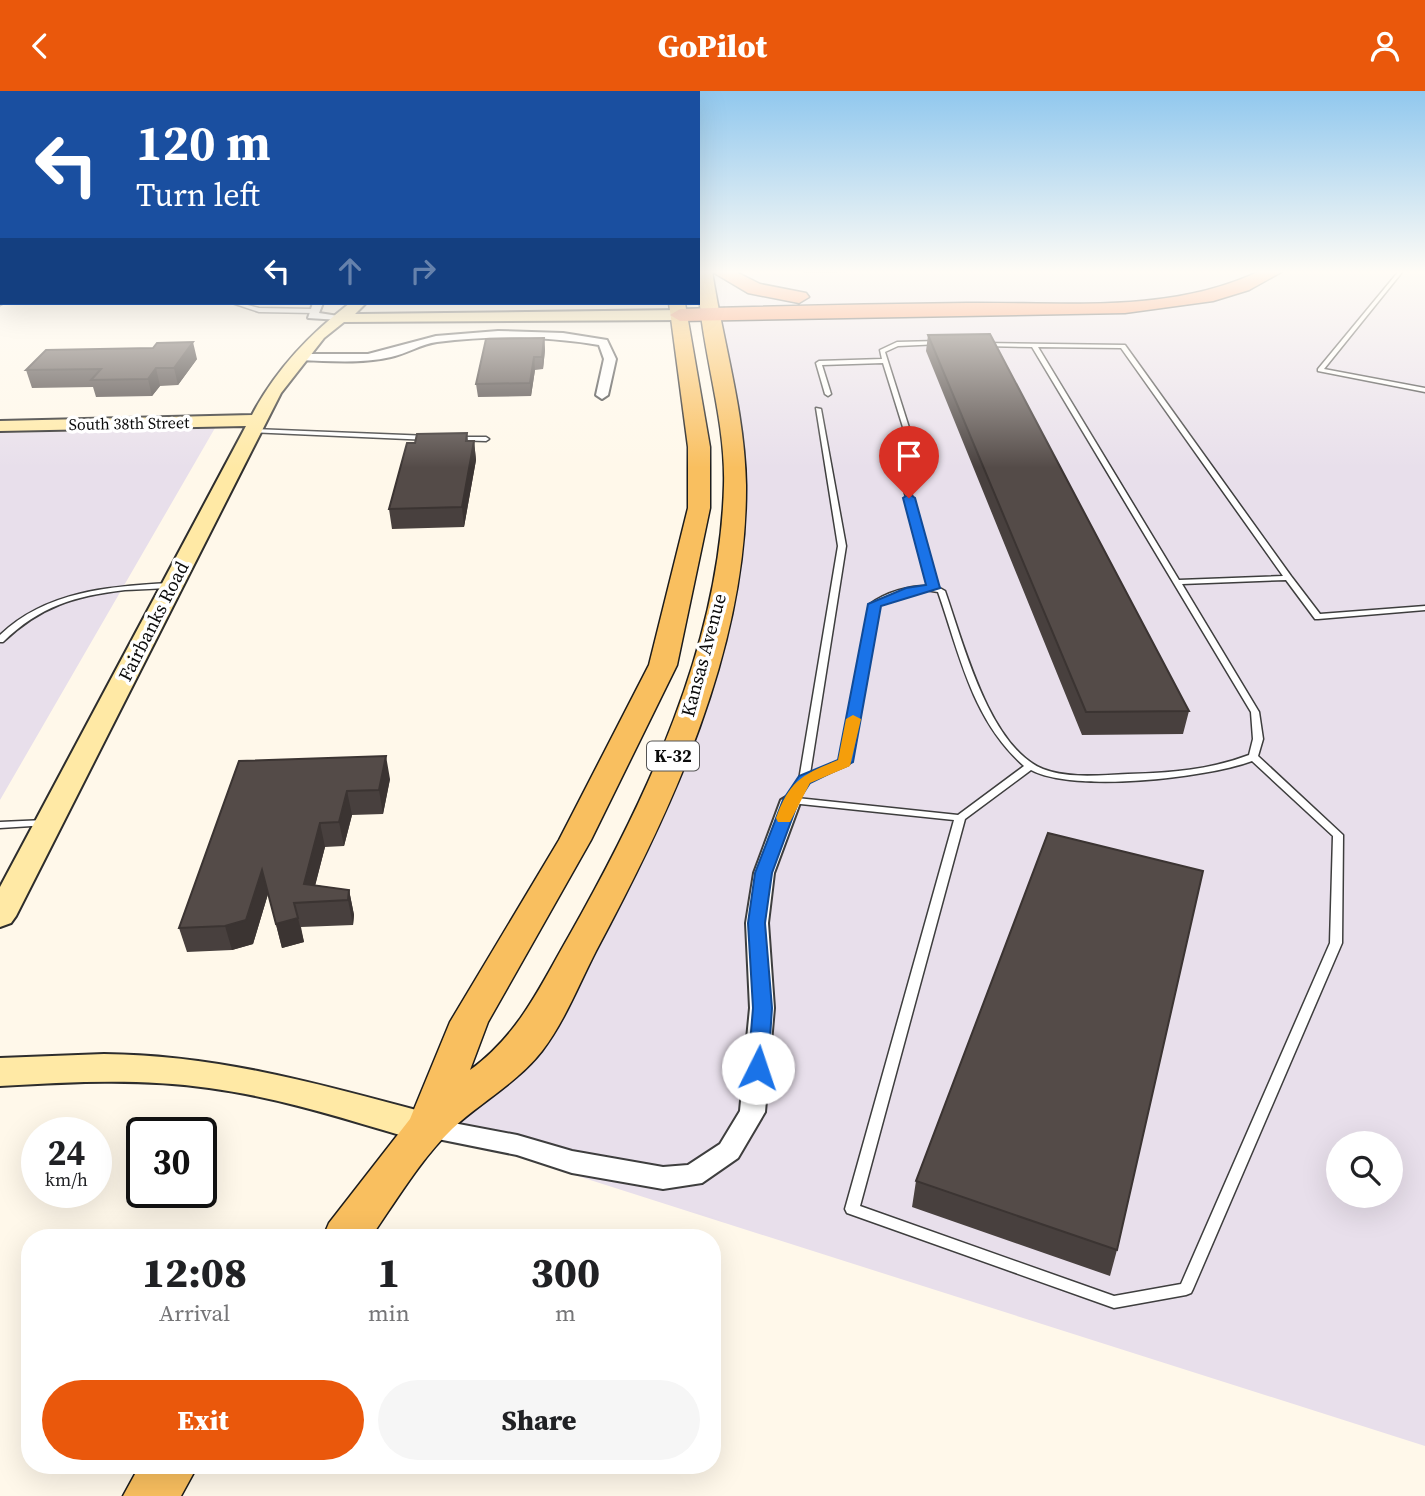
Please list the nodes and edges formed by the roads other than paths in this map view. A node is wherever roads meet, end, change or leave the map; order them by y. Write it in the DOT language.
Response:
graph roads {
  1 [pos="317,337"];
  2 [pos="533,337"];
  3 [pos="567,337"];
  4 [pos="692,337"];
  5 [pos="699,337"];
  6 [pos="1347,337"];
  7 [pos="951,344"];
  8 [pos="979,344"];
  9 [pos="1034,345"];
  10 [pos="299,357"];
  11 [pos="885,361"];
  12 [pos="1425,390"];
  13 [pos="828,394"];
  14 [pos="602,395"];
  15 [pos="818,409"];
  16 [pos="254,425"];
  17 [pos="0,426"];
  18 [pos="486,439"];
  19 [pos="1288,578"];
  20 [pos="1177,582"];
  21 [pos="172,585"];
  22 [pos="934,588"];
  23 [pos="1425,608"];
  24 [pos="0,640"];
  25 [pos="1253,757"];
  26 [pos="1030,766"];
  27 [pos="798,790"];
  28 [pos="960,818"];
  29 [pos="50,823"];
  30 [pos="0,825"];
  31 [pos="0,916"];
  32 [pos="0,1072"];
  33 [pos="427,1128"];
  34 [pos="351,1229"];
  35 [pos="165,1474"];
  36 [pos="149,1496"];
  1 -- 10 [label="street, Fairbanks Road"];
  2 -- 10 [label="street"];
  3 -- 14 [label="street"];
  4 -- 33 [label="main road, Kansas Avenue / K-32"];
  5 -- 33 [label="main road, Kansas Avenue / K-32"];
  6 -- 12 [label="lane"];
  7 -- 11 [label="lane"];
  8 -- 9 [label="lane"];
  9 -- 19 [label="lane"];
  9 -- 20 [label="lane"];
  10 -- 16 [label="street, Fairbanks Road"];
  11 -- 13 [label="lane"];
  11 -- 22 [label="lane"];
  15 -- 27 [label="lane"];
  16 -- 17 [label="street, South 38th Street"];
  16 -- 18 [label="lane"];
  16 -- 21 [label="street, Fairbanks Road"];
  19 -- 20 [label="lane"];
  19 -- 23 [label="lane"];
  20 -- 25 [label="lane"];
  21 -- 24 [label="lane"];
  21 -- 29 [label="street, Fairbanks Road"];
  22 -- 26 [label="lane"];
  22 -- 27 [label="lane"];
  25 -- 26 [label="lane"];
  25 -- 28 [label="lane"];
  26 -- 28 [label="lane"];
  27 -- 28 [label="lane"];
  27 -- 33 [label="street"];
  29 -- 30 [label="lane"];
  29 -- 31 [label="street, Fairbanks Road"];
  32 -- 33 [label="street"];
  33 -- 34 [label="main road, Kansas Avenue / K-32"];
  35 -- 36 [label="main road"];
}
